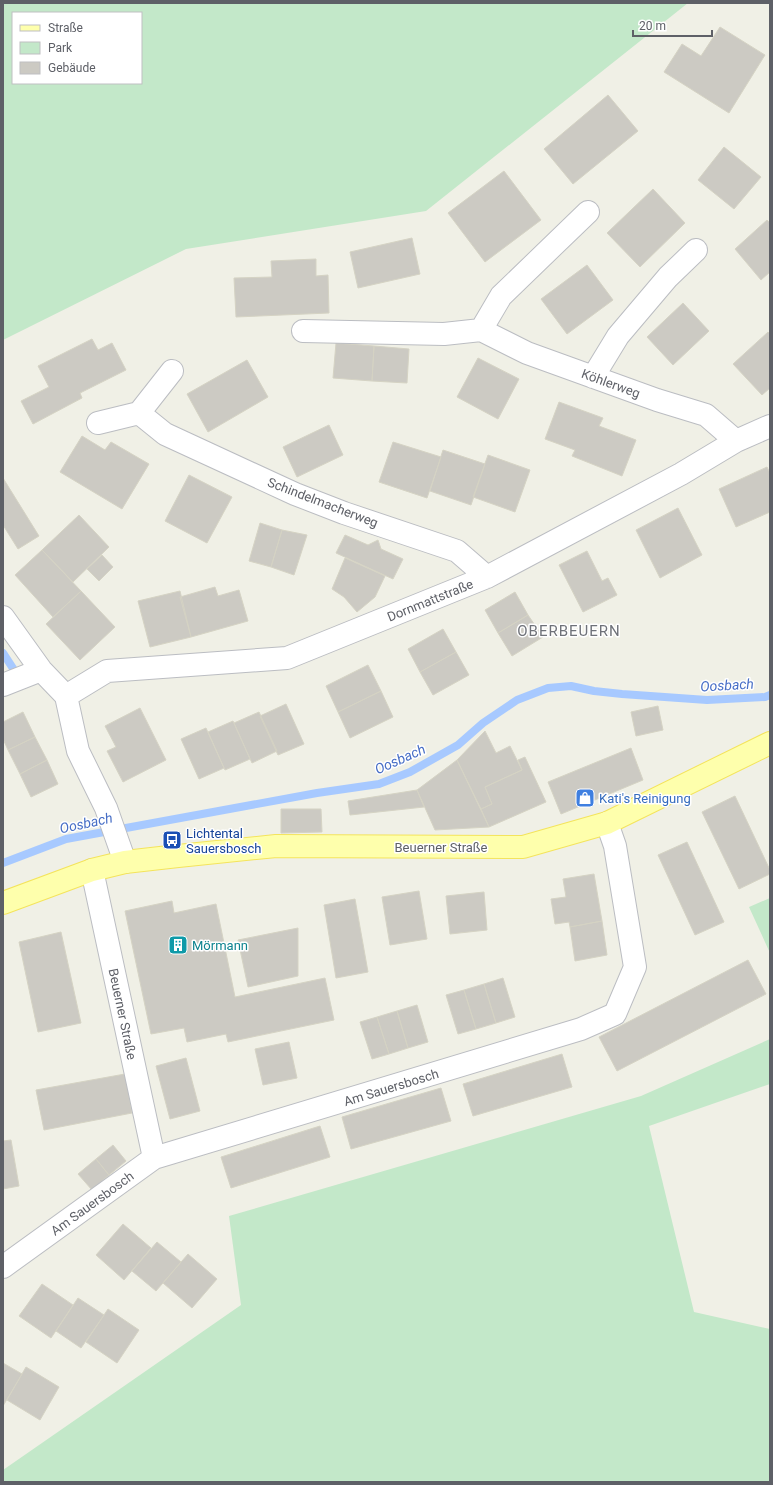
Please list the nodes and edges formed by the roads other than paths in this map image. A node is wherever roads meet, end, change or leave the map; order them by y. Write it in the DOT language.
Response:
graph roads {
  1 [pos="588,212"];
  2 [pos="696,250"];
  3 [pos="481,330"];
  4 [pos="303,331"];
  5 [pos="172,371"];
  6 [pos="593,377"];
  7 [pos="138,413"];
  8 [pos="98,424"];
  9 [pos="770,426"];
  10 [pos="736,441"];
  11 [pos="487,577"];
  12 [pos="3,617"];
  13 [pos="41,670"];
  14 [pos="3,685"];
  15 [pos="66,696"];
  16 [pos="770,743"];
  17 [pos="606,823"];
  18 [pos="125,862"];
  19 [pos="92,870"];
  20 [pos="3,903"];
  21 [pos="154,1158"];
  22 [pos="3,1267"];
  1 -- 3 [label="street"];
  2 -- 6 [label="street"];
  3 -- 4 [label="street"];
  3 -- 6 [label="street, Köhlerweg"];
  5 -- 7 [label="street"];
  6 -- 10 [label="street, Köhlerweg"];
  7 -- 8 [label="street"];
  7 -- 11 [label="street, Schindelmacherweg"];
  9 -- 10 [label="street, Dornmattstraße"];
  10 -- 11 [label="street, Dornmattstraße"];
  11 -- 15 [label="street, Dornmattstraße"];
  12 -- 13 [label="street"];
  13 -- 14 [label="street"];
  13 -- 15 [label="street"];
  15 -- 18 [label="street"];
  16 -- 17 [label="main road, Beuerner Straße"];
  17 -- 18 [label="main road, Beuerner Straße"];
  17 -- 21 [label="street, Am Sauersbosch"];
  18 -- 19 [label="main road, Beuerner Straße"];
  19 -- 20 [label="main road, Beuerner Straße"];
  19 -- 21 [label="street, Beuerner Straße"];
  21 -- 22 [label="street, Am Sauersbosch"];
}
